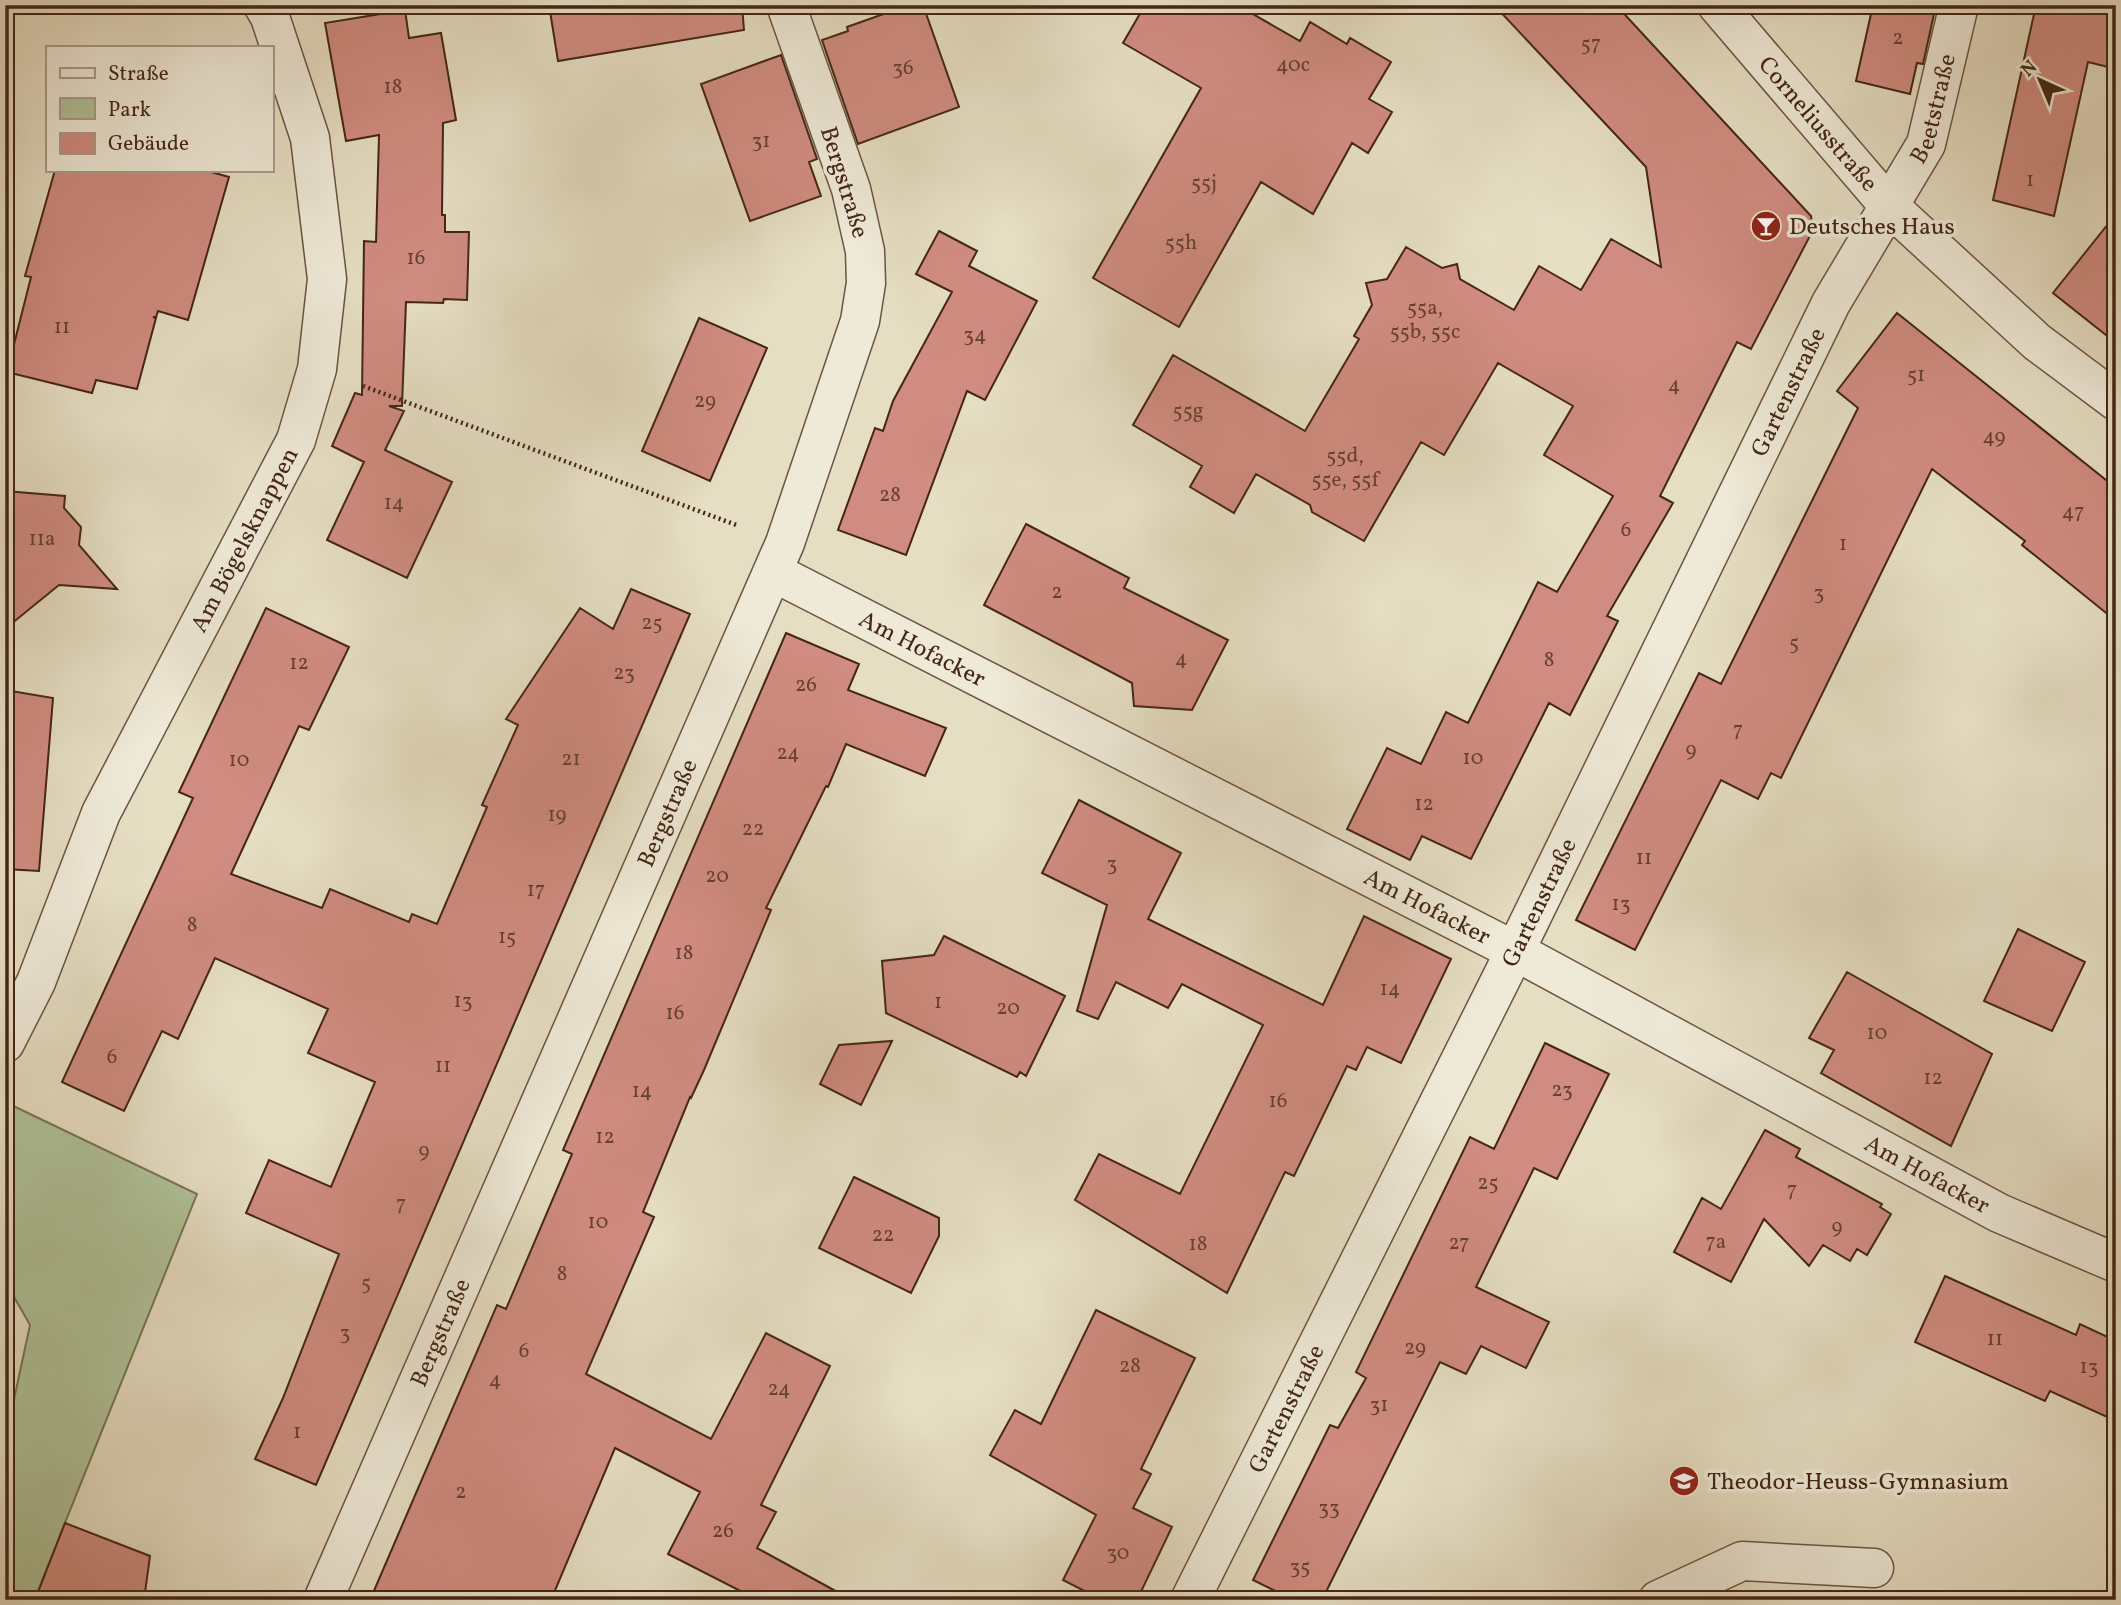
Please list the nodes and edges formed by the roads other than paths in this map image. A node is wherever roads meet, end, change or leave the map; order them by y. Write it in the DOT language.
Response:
graph roads {
  1 [pos="262,5"];
  2 [pos="786,5"];
  3 [pos="1717,5"];
  4 [pos="1959,5"];
  5 [pos="1889,206"];
  6 [pos="2116,401"];
  7 [pos="779,558"];
  8 [pos="1515,951"];
  9 [pos="5,1043"];
  10 [pos="2116,1263"];
  11 [pos="1874,1568"];
  12 [pos="323,1600"];
  13 [pos="1190,1600"];
  14 [pos="1658,1600"];
  1 -- 9 [label="street, Am Bögelsknappen"];
  2 -- 7 [label="street, Bergstraße"];
  3 -- 5 [label="street, Corneliusstraße"];
  4 -- 5 [label="street, Beetstraße"];
  5 -- 6 [label="street, Corneliusstraße"];
  5 -- 8 [label="street, Gartenstraße"];
  7 -- 8 [label="street, Am Hofacker"];
  7 -- 12 [label="street, Bergstraße"];
  8 -- 10 [label="street, Am Hofacker"];
  8 -- 13 [label="street, Gartenstraße"];
  11 -- 14 [label="street"];
}
